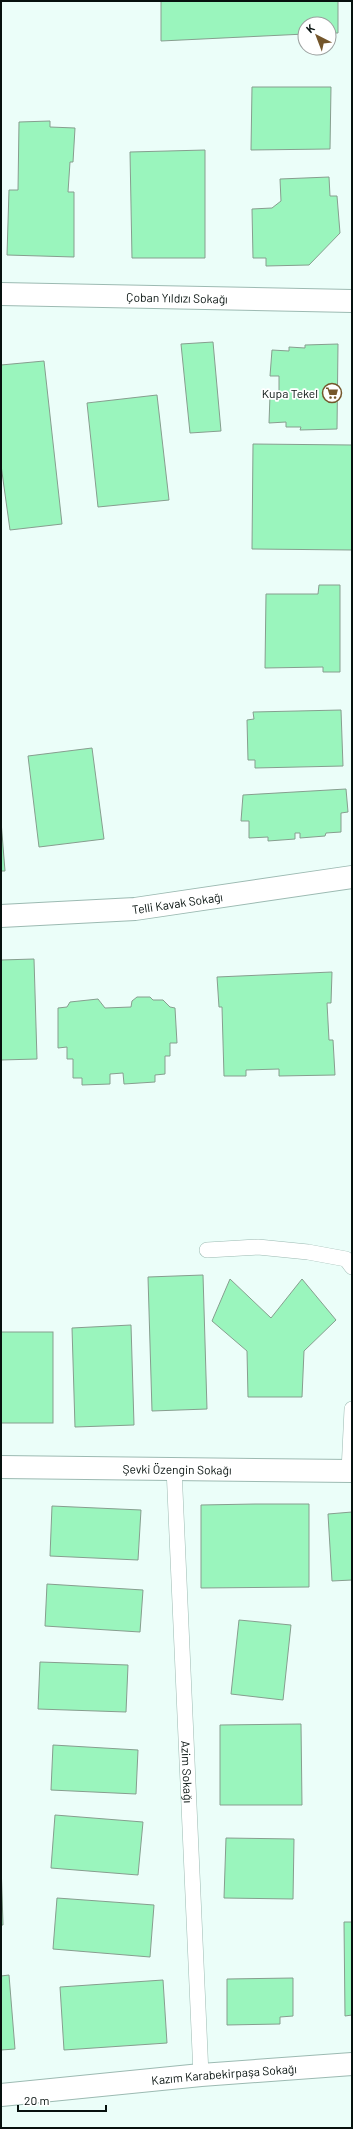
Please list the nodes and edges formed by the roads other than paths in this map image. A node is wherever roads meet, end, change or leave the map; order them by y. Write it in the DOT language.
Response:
graph roads {
  1 [pos="1,294"];
  2 [pos="352,301"];
  3 [pos="352,877"];
  4 [pos="1,916"];
  5 [pos="207,1250"];
  6 [pos="352,1267"];
  7 [pos="352,1409"];
  8 [pos="1,1467"];
  9 [pos="174,1468"];
  10 [pos="350,1471"];
  11 [pos="352,2064"];
  12 [pos="201,2075"];
  13 [pos="1,2095"];
  1 -- 2 [label="street, Çoban Yıldızı Sokağı"];
  3 -- 4 [label="street, Telli Kavak Sokağı"];
  5 -- 6 [label="lane"];
  7 -- 10 [label="lane"];
  8 -- 9 [label="street, Şevki Özengin Sokağı"];
  9 -- 10 [label="street, Şevki Özengin Sokağı"];
  9 -- 12 [label="lane, Azim Sokağı"];
  11 -- 12 [label="street, Kazım Karabekirpaşa Sokağı"];
  12 -- 13 [label="street, Kazım Karabekirpaşa Sokağı"];
}
